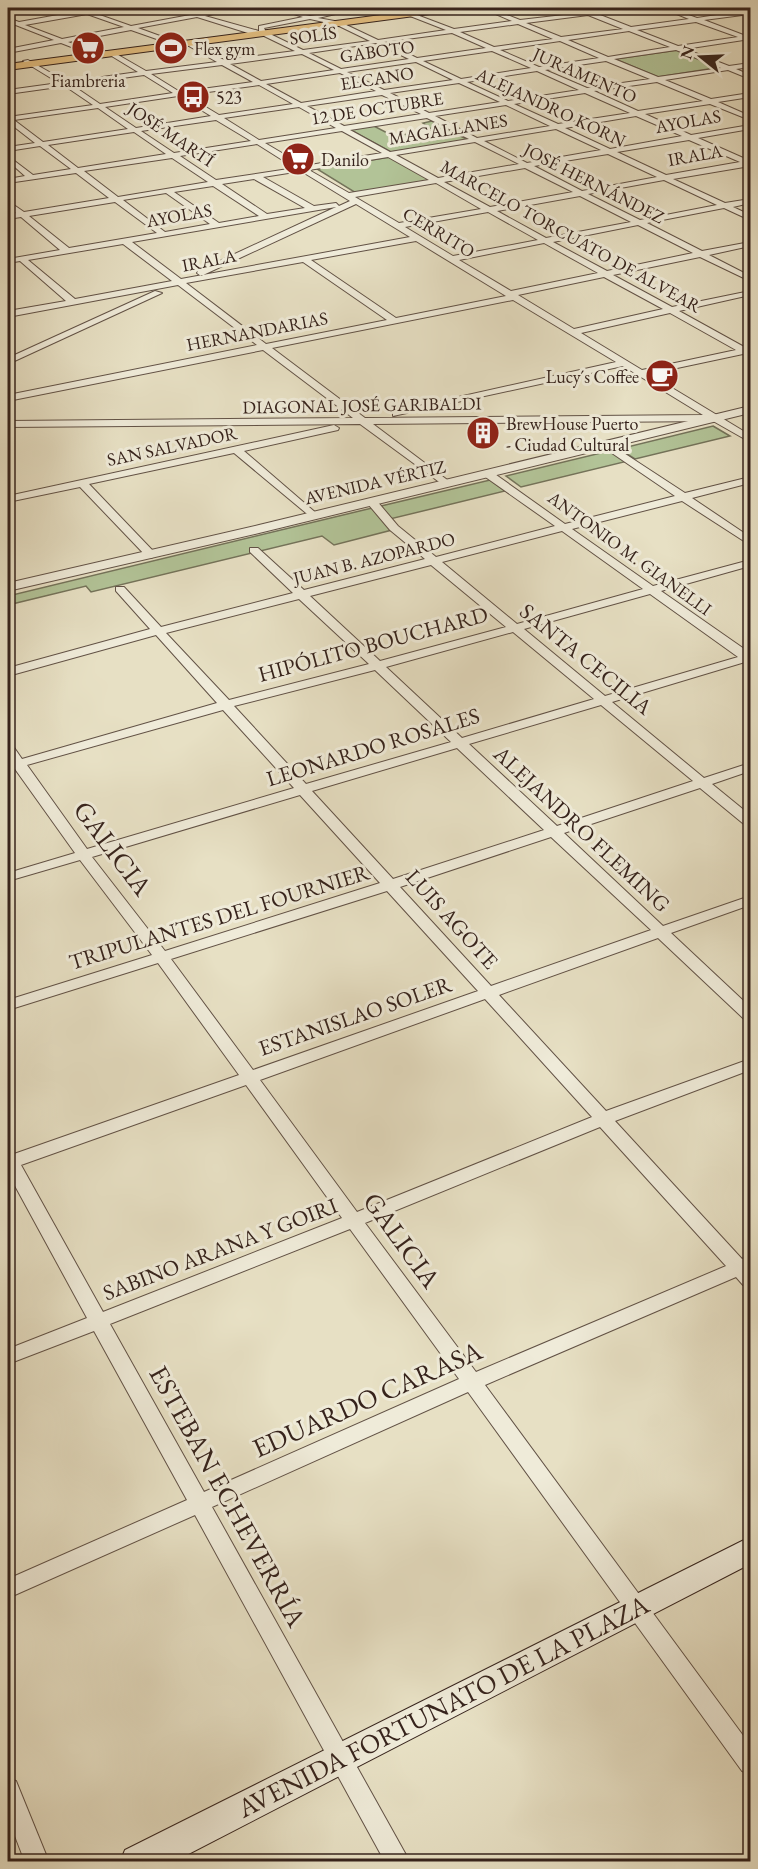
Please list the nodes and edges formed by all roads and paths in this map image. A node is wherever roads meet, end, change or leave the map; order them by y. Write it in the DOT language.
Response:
graph roads {
  1 [pos="76,8"];
  2 [pos="110,8"];
  3 [pos="174,8"];
  4 [pos="237,8"];
  5 [pos="279,8"];
  6 [pos="358,8"];
  7 [pos="381,8"];
  8 [pos="433,8"];
  9 [pos="452,8"];
  10 [pos="485,8"];
  11 [pos="575,8"];
  12 [pos="622,8"];
  13 [pos="665,8"];
  14 [pos="87,12"];
  15 [pos="587,12"];
  16 [pos="750,12"];
  17 [pos="402,13"];
  18 [pos="197,15"];
  19 [pos="311,17"];
  20 [pos="8,20"];
  21 [pos="700,20"];
  22 [pos="325,22"];
  23 [pos="522,22"];
  24 [pos="338,23"];
  25 [pos="19,24"];
  26 [pos="8,26"];
  27 [pos="130,28"];
  28 [pos="631,30"];
  29 [pos="263,31"];
  30 [pos="453,31"];
  31 [pos="250,32"];
  32 [pos="749,38"];
  33 [pos="561,40"];
  34 [pos="62,41"];
  35 [pos="378,41"];
  36 [pos="170,42"];
  37 [pos="188,43"];
  38 [pos="678,48"];
  39 [pos="492,50"];
  40 [pos="8,51"];
  41 [pos="303,52"];
  42 [pos="92,53"];
  43 [pos="111,53"];
  44 [pos="608,59"];
  45 [pos="418,60"];
  46 [pos="28,62"];
  47 [pos="225,63"];
  48 [pos="10,64"];
  49 [pos="750,65"];
  50 [pos="729,69"];
  51 [pos="537,70"];
  52 [pos="342,71"];
  53 [pos="146,73"];
  54 [pos="750,77"];
  55 [pos="658,80"];
  56 [pos="461,81"];
  57 [pos="261,83"];
  58 [pos="66,84"];
  59 [pos="585,91"];
  60 [pos="8,92"];
  61 [pos="384,92"];
  62 [pos="181,95"];
  63 [pos="750,95"];
  64 [pos="711,101"];
  65 [pos="508,103"];
  66 [pos="300,105"];
  67 [pos="99,106"];
  68 [pos="636,113"];
  69 [pos="429,116"];
  70 [pos="219,117"];
  71 [pos="750,118"];
  72 [pos="8,119"];
  73 [pos="557,126"];
  74 [pos="750,127"];
  75 [pos="343,129"];
  76 [pos="135,130"];
  77 [pos="690,138"];
  78 [pos="476,140"];
  79 [pos="259,142"];
  80 [pos="41,144"];
  81 [pos="8,149"];
  82 [pos="610,151"];
  83 [pos="388,154"];
  84 [pos="173,155"];
  85 [pos="8,158"];
  86 [pos="750,163"];
  87 [pos="527,165"];
  88 [pos="303,168"];
  89 [pos="77,171"];
  90 [pos="255,176"];
  91 [pos="664,177"];
  92 [pos="32,178"];
  93 [pos="8,181"];
  94 [pos="437,181"];
  95 [pos="214,183"];
  96 [pos="168,190"];
  97 [pos="580,193"];
  98 [pos="116,199"];
  99 [pos="352,199"];
  100 [pos="750,201"];
  101 [pos="8,203"];
  102 [pos="726,206"];
  103 [pos="313,209"];
  104 [pos="488,209"];
  105 [pos="22,214"];
  106 [pos="8,217"];
  107 [pos="266,217"];
  108 [pos="750,218"];
  109 [pos="639,222"];
  110 [pos="217,225"];
  111 [pos="397,226"];
  112 [pos="163,234"];
  113 [pos="417,238"];
  114 [pos="544,240"];
  115 [pos="125,241"];
  116 [pos="750,244"];
  117 [pos="67,251"];
  118 [pos="701,254"];
  119 [pos="22,259"];
  120 [pos="304,259"];
  121 [pos="451,259"];
  122 [pos="8,261"];
  123 [pos="605,274"];
  124 [pos="750,279"];
  125 [pos="181,282"];
  126 [pos="750,293"];
  127 [pos="511,295"];
  128 [pos="73,302"];
  129 [pos="671,310"];
  130 [pos="8,314"];
  131 [pos="393,321"];
  132 [pos="572,332"];
  133 [pos="266,346"];
  134 [pos="748,351"];
  135 [pos="8,361"];
  136 [pos="624,363"];
  137 [pos="641,373"];
  138 [pos="8,398"];
  139 [pos="750,410"];
  140 [pos="716,419"];
  141 [pos="365,421"];
  142 [pos="8,424"];
  143 [pos="750,439"];
  144 [pos="607,445"];
  145 [pos="236,449"];
  146 [pos="488,474"];
  147 [pos="750,480"];
  148 [pos="82,483"];
  149 [pos="446,484"];
  150 [pos="684,496"];
  151 [pos="8,499"];
  152 [pos="372,502"];
  153 [pos="312,515"];
  154 [pos="564,527"];
  155 [pos="750,542"];
  156 [pos="254,550"];
  157 [pos="151,555"];
  158 [pos="434,561"];
  159 [pos="750,563"];
  160 [pos="8,587"];
  161 [pos="120,589"];
  162 [pos="650,591"];
  163 [pos="302,595"];
  164 [pos="515,628"];
  165 [pos="158,631"];
  166 [pos="749,658"];
  167 [pos="377,666"];
  168 [pos="8,672"];
  169 [pos="603,700"];
  170 [pos="225,705"];
  171 [pos="459,742"];
  172 [pos="8,749"];
  173 [pos="13,766"];
  174 [pos="750,767"];
  175 [pos="703,783"];
  176 [pos="303,790"];
  177 [pos="750,822"];
  178 [pos="554,831"];
  179 [pos="83,854"];
  180 [pos="8,877"];
  181 [pos="390,885"];
  182 [pos="750,900"];
  183 [pos="661,931"];
  184 [pos="161,956"];
  185 [pos="488,993"];
  186 [pos="8,1005"];
  187 [pos="750,1015"];
  188 [pos="750,1064"];
  189 [pos="250,1077"];
  190 [pos="603,1119"];
  191 [pos="8,1161"];
  192 [pos="354,1220"];
  193 [pos="747,1270"];
  194 [pos="98,1321"];
  195 [pos="8,1357"];
  196 [pos="472,1382"];
  197 [pos="199,1503"];
  198 [pos="750,1550"];
  199 [pos="8,1589"];
  200 [pos="637,1607"];
  201 [pos="340,1758"];
  202 [pos="750,1763"];
  203 [pos="8,1789"];
  204 [pos="37,1862"];
  205 [pos="137,1862"];
  206 [pos="398,1862"];
  1 -- 14 [label="street"];
  2 -- 14 [label="street"];
  3 -- 18 [label="street"];
  4 -- 18 [label="street"];
  5 -- 19 [label="street, ALEJANDRO KORN"];
  6 -- 19 [label="street"];
  7 -- 17 [label="street, JURAMENTO"];
  8 -- 17 [label="main road"];
  9 -- 17 [label="main road"];
  10 -- 23 [label="street"];
  11 -- 15 [label="street"];
  12 -- 15 [label="street, SOLÍS"];
  13 -- 21 [label="street"];
  14 -- 25 [label="street"];
  14 -- 27 [label="street"];
  15 -- 23 [label="street, SOLÍS"];
  15 -- 28 [label="street"];
  16 -- 21 [label="street, GABOTO"];
  17 -- 22 [label="main road"];
  17 -- 24 [label="main road"];
  17 -- 30 [label="street, JURAMENTO"];
  18 -- 27 [label="street"];
  18 -- 31 [label="street"];
  19 -- 22 [label="street, ALEJANDRO KORN"];
  19 -- 29 [label="street"];
  20 -- 25 [label="street"];
  21 -- 28 [label="street, GABOTO"];
  21 -- 32 [label="street"];
  22 -- 24 [label="street, ALEJANDRO KORN"];
  22 -- 29 [label="main road"];
  23 -- 30 [label="street, SOLÍS"];
  23 -- 33 [label="street"];
  24 -- 29 [label="main road"];
  24 -- 35 [label="street, ALEJANDRO KORN"];
  25 -- 26 [label="street"];
  25 -- 34 [label="street"];
  27 -- 34 [label="street"];
  27 -- 36 [label="street"];
  28 -- 33 [label="street, GABOTO"];
  28 -- 38 [label="street"];
  29 -- 31 [label="main road"];
  29 -- 37 [label="main road"];
  29 -- 41 [label="street, JOSÉ HERNÁNDEZ"];
  30 -- 35 [label="street, SOLÍS"];
  30 -- 39 [label="street, JURAMENTO"];
  31 -- 36 [label="main road"];
  32 -- 38 [label="street, ELCANO"];
  33 -- 39 [label="street, GABOTO"];
  33 -- 44 [label="street"];
  34 -- 40 [label="street"];
  34 -- 42 [label="street"];
  35 -- 41 [label="street, SOLÍS"];
  35 -- 45 [label="street, ALEJANDRO KORN"];
  36 -- 37 [label="street"];
  36 -- 42 [label="main road"];
  37 -- 43 [label="main road"];
  37 -- 47 [label="street, MARCELO TORCUATO DE ALVEAR"];
  38 -- 44 [label="street, ELCANO"];
  38 -- 50 [label="street"];
  39 -- 45 [label="street, GABOTO"];
  39 -- 51 [label="street, JURAMENTO"];
  41 -- 47 [label="street, SOLÍS"];
  41 -- 52 [label="street, JOSÉ HERNÁNDEZ"];
  42 -- 43 [label="street"];
  42 -- 46 [label="main road"];
  43 -- 46 [label="main road"];
  43 -- 53 [label="street, CERRITO"];
  44 -- 51 [label="street, ELCANO"];
  44 -- 55 [label="street"];
  45 -- 52 [label="street, GABOTO"];
  45 -- 56 [label="street, ALEJANDRO KORN"];
  46 -- 48 [label="main road"];
  46 -- 58 [label="street, JOSÉ MARTÍ"];
  47 -- 53 [label="street, SOLÍS"];
  47 -- 57 [label="street, MARCELO TORCUATO DE ALVEAR"];
  49 -- 50 [label="street, 12 DE OCTUBRE"];
  50 -- 54 [label="street"];
  50 -- 55 [label="street, 12 DE OCTUBRE"];
  51 -- 56 [label="street, ELCANO"];
  51 -- 59 [label="street, JURAMENTO"];
  52 -- 57 [label="street, GABOTO"];
  52 -- 61 [label="street, JOSÉ HERNÁNDEZ"];
  53 -- 58 [label="street, SOLÍS"];
  53 -- 62 [label="street, CERRITO"];
  55 -- 59 [label="street, 12 DE OCTUBRE"];
  55 -- 64 [label="street"];
  56 -- 61 [label="street, ELCANO"];
  56 -- 65 [label="street, ALEJANDRO KORN"];
  57 -- 62 [label="street, GABOTO"];
  57 -- 66 [label="street, MARCELO TORCUATO DE ALVEAR"];
  58 -- 60 [label="street, SOLÍS"];
  58 -- 67 [label="street, JOSÉ MARTÍ"];
  59 -- 65 [label="street, 12 DE OCTUBRE"];
  59 -- 68 [label="street, JURAMENTO"];
  61 -- 66 [label="street, ELCANO"];
  61 -- 69 [label="street, JOSÉ HERNÁNDEZ"];
  62 -- 67 [label="street, GABOTO"];
  62 -- 70 [label="street, CERRITO"];
  63 -- 64 [label="street, MAGALLANES"];
  64 -- 68 [label="street, MAGALLANES"];
  64 -- 71 [label="street"];
  65 -- 69 [label="street, 12 DE OCTUBRE"];
  65 -- 73 [label="street, ALEJANDRO KORN"];
  66 -- 70 [label="street, ELCANO"];
  66 -- 75 [label="street, MARCELO TORCUATO DE ALVEAR"];
  67 -- 72 [label="street, GABOTO"];
  67 -- 76 [label="street, JOSÉ MARTÍ"];
  68 -- 73 [label="street, MAGALLANES"];
  68 -- 77 [label="street, JURAMENTO"];
  69 -- 75 [label="street, 12 DE OCTUBRE"];
  69 -- 78 [label="street, JOSÉ HERNÁNDEZ"];
  70 -- 76 [label="street, ELCANO"];
  70 -- 79 [label="street, CERRITO"];
  72 -- 80 [label="street"];
  73 -- 78 [label="street, MAGALLANES"];
  73 -- 82 [label="street, ALEJANDRO KORN"];
  74 -- 77 [label="street, AYOLAS"];
  75 -- 79 [label="street, 12 DE OCTUBRE"];
  75 -- 83 [label="street, MARCELO TORCUATO DE ALVEAR"];
  76 -- 80 [label="street, ELCANO"];
  76 -- 84 [label="street, JOSÉ MARTÍ"];
  77 -- 82 [label="street, AYOLAS"];
  77 -- 86 [label="street, JURAMENTO"];
  78 -- 83 [label="street, MAGALLANES"];
  78 -- 87 [label="street, JOSÉ HERNÁNDEZ"];
  79 -- 84 [label="street, 12 DE OCTUBRE"];
  79 -- 88 [label="street, CERRITO"];
  80 -- 81 [label="street, ELCANO"];
  80 -- 89 [label="street"];
  82 -- 87 [label="street, AYOLAS"];
  82 -- 91 [label="street, ALEJANDRO KORN"];
  83 -- 88 [label="street, MAGALLANES"];
  83 -- 94 [label="street, MARCELO TORCUATO DE ALVEAR"];
  84 -- 89 [label="street, 12 DE OCTUBRE"];
  84 -- 95 [label="street, JOSÉ MARTÍ"];
  85 -- 92 [label="street"];
  86 -- 91 [label="street, IRALA"];
  87 -- 94 [label="street, AYOLAS"];
  87 -- 97 [label="street, JOSÉ HERNÁNDEZ"];
  88 -- 90 [label="street, MAGALLANES"];
  88 -- 99 [label="street, CERRITO"];
  89 -- 92 [label="street, 12 DE OCTUBRE"];
  89 -- 98 [label="street"];
  90 -- 95 [label="street, MAGALLANES"];
  90 -- 103 [label="street"];
  91 -- 97 [label="street, IRALA"];
  91 -- 102 [label="street, ALEJANDRO KORN"];
  92 -- 93 [label="street, 12 DE OCTUBRE"];
  94 -- 99 [label="street, AYOLAS"];
  94 -- 104 [label="street, MARCELO TORCUATO DE ALVEAR"];
  95 -- 96 [label="street, MAGALLANES"];
  95 -- 107 [label="street, JOSÉ MARTÍ"];
  96 -- 98 [label="street, MAGALLANES"];
  96 -- 110 [label="street"];
  97 -- 104 [label="street, IRALA"];
  97 -- 109 [label="street, JOSÉ HERNÁNDEZ"];
  98 -- 105 [label="street, MAGALLANES"];
  98 -- 112 [label="street"];
  99 -- 103 [label="street, AYOLAS"];
  99 -- 111 [label="street, CERRITO"];
  99 -- 125 [label="street"];
  100 -- 102 [label="street"];
  101 -- 105 [label="street"];
  102 -- 108 [label="street, ALEJANDRO KORN"];
  102 -- 109 [label="street"];
  103 -- 107 [label="street, AYOLAS"];
  104 -- 111 [label="street, IRALA"];
  104 -- 114 [label="street, MARCELO TORCUATO DE ALVEAR"];
  105 -- 106 [label="street, MAGALLANES"];
  105 -- 117 [label="street"];
  107 -- 110 [label="street, AYOLAS"];
  109 -- 114 [label="street"];
  109 -- 118 [label="street, JOSÉ HERNÁNDEZ"];
  110 -- 112 [label="street, AYOLAS"];
  111 -- 113 [label="street, CERRITO"];
  112 -- 115 [label="street, AYOLAS"];
  113 -- 120 [label="street, IRALA"];
  113 -- 121 [label="street, CERRITO"];
  114 -- 121 [label="street"];
  114 -- 123 [label="street, MARCELO TORCUATO DE ALVEAR"];
  115 -- 117 [label="street, AYOLAS"];
  115 -- 125 [label="street"];
  116 -- 118 [label="street, HERNANDARIAS"];
  117 -- 119 [label="street, AYOLAS"];
  118 -- 123 [label="street, HERNANDARIAS"];
  118 -- 124 [label="street, JOSÉ HERNÁNDEZ"];
  119 -- 122 [label="street, AYOLAS"];
  119 -- 128 [label="street"];
  120 -- 125 [label="street, IRALA"];
  120 -- 131 [label="street"];
  121 -- 127 [label="street, CERRITO"];
  123 -- 127 [label="street, HERNANDARIAS"];
  123 -- 129 [label="street, MARCELO TORCUATO DE ALVEAR"];
  125 -- 128 [label="street, IRALA"];
  125 -- 133 [label="street"];
  125 -- 135 [label="street"];
  126 -- 129 [label="street"];
  127 -- 131 [label="street, HERNANDARIAS"];
  127 -- 132 [label="street, CERRITO"];
  128 -- 130 [label="street, IRALA"];
  129 -- 132 [label="street"];
  129 -- 134 [label="street, MARCELO TORCUATO DE ALVEAR"];
  131 -- 133 [label="street, HERNANDARIAS"];
  132 -- 136 [label="street, CERRITO"];
  133 -- 138 [label="street, HERNANDARIAS"];
  133 -- 141 [label="street"];
  134 -- 137 [label="street"];
  136 -- 137 [label="street, CERRITO"];
  136 -- 141 [label="street, SAN SALVADOR"];
  137 -- 140 [label="street, CERRITO"];
  139 -- 140 [label="street, AVENIDA VÉRTIZ"];
  140 -- 141 [label="street, DIAGONAL JOSÉ GARIBALDI"];
  140 -- 143 [label="street, CERRITO"];
  140 -- 144 [label="street, AVENIDA VÉRTIZ"];
  141 -- 142 [label="street, DIAGONAL JOSÉ GARIBALDI"];
  141 -- 145 [label="street, SAN SALVADOR"];
  141 -- 149 [label="street"];
  144 -- 146 [label="street, AVENIDA VÉRTIZ"];
  144 -- 150 [label="street"];
  145 -- 148 [label="street, SAN SALVADOR"];
  145 -- 153 [label="street"];
  146 -- 149 [label="street, AVENIDA VÉRTIZ"];
  146 -- 154 [label="street, ANTONIO M. GIANELLI"];
  147 -- 150 [label="street, JUAN B. AZOPARDO"];
  148 -- 151 [label="street, SAN SALVADOR"];
  148 -- 157 [label="street"];
  149 -- 152 [label="street, AVENIDA VÉRTIZ"];
  150 -- 154 [label="street, JUAN B. AZOPARDO"];
  150 -- 155 [label="street"];
  152 -- 153 [label="street, AVENIDA VÉRTIZ"];
  152 -- 158 [label="street, SANTA CECILIA"];
  153 -- 157 [label="street, AVENIDA VÉRTIZ"];
  154 -- 158 [label="street, JUAN B. AZOPARDO"];
  154 -- 162 [label="street, ANTONIO M. GIANELLI"];
  156 -- 163 [label="street, ALEJANDRO FLEMING"];
  157 -- 160 [label="street, AVENIDA VÉRTIZ"];
  158 -- 163 [label="street, JUAN B. AZOPARDO"];
  158 -- 164 [label="street, SANTA CECILIA"];
  159 -- 162 [label="street, HIPÓLITO BOUCHARD"];
  161 -- 165 [label="street, LUIS AGOTE"];
  162 -- 164 [label="street, HIPÓLITO BOUCHARD"];
  162 -- 166 [label="street, ANTONIO M. GIANELLI"];
  163 -- 165 [label="street, JUAN B. AZOPARDO"];
  163 -- 167 [label="street, ALEJANDRO FLEMING"];
  164 -- 167 [label="street, HIPÓLITO BOUCHARD"];
  164 -- 169 [label="street, SANTA CECILIA"];
  165 -- 168 [label="street, JUAN B. AZOPARDO"];
  165 -- 170 [label="street, LUIS AGOTE"];
  166 -- 169 [label="street, LEONARDO ROSALES"];
  167 -- 170 [label="street, HIPÓLITO BOUCHARD"];
  167 -- 171 [label="street, ALEJANDRO FLEMING"];
  169 -- 171 [label="street, LEONARDO ROSALES"];
  169 -- 175 [label="street, SANTA CECILIA"];
  170 -- 173 [label="street, HIPÓLITO BOUCHARD"];
  170 -- 176 [label="street, LUIS AGOTE"];
  171 -- 176 [label="street, LEONARDO ROSALES"];
  171 -- 178 [label="street, ALEJANDRO FLEMING"];
  172 -- 173 [label="street, GALICIA"];
  173 -- 179 [label="street, GALICIA"];
  174 -- 175 [label="street, TRIPULANTES DEL FOURNIER"];
  175 -- 177 [label="street, SANTA CECILIA"];
  175 -- 178 [label="street, TRIPULANTES DEL FOURNIER"];
  176 -- 179 [label="street, LEONARDO ROSALES"];
  176 -- 181 [label="street, LUIS AGOTE"];
  178 -- 181 [label="street, TRIPULANTES DEL FOURNIER"];
  178 -- 183 [label="street, ALEJANDRO FLEMING"];
  179 -- 180 [label="street, LEONARDO ROSALES"];
  179 -- 184 [label="street, GALICIA"];
  181 -- 184 [label="street, TRIPULANTES DEL FOURNIER"];
  181 -- 185 [label="street, LUIS AGOTE"];
  182 -- 183 [label="street, ESTANISLAO SOLER"];
  183 -- 185 [label="street, ESTANISLAO SOLER"];
  183 -- 187 [label="street, ALEJANDRO FLEMING"];
  184 -- 186 [label="street, TRIPULANTES DEL FOURNIER"];
  184 -- 189 [label="street, GALICIA"];
  185 -- 189 [label="street, ESTANISLAO SOLER"];
  185 -- 190 [label="street, LUIS AGOTE"];
  188 -- 190 [label="street, SABINO ARANA Y GOIRI"];
  189 -- 191 [label="street, ESTANISLAO SOLER"];
  189 -- 192 [label="street, GALICIA"];
  190 -- 192 [label="street, SABINO ARANA Y GOIRI"];
  190 -- 193 [label="street, LUIS AGOTE"];
  191 -- 194 [label="street, ESTEBAN ECHEVERRÍA"];
  192 -- 194 [label="street, SABINO ARANA Y GOIRI"];
  192 -- 196 [label="street, GALICIA"];
  193 -- 196 [label="street, EDUARDO CARASA"];
  194 -- 195 [label="street, SABINO ARANA Y GOIRI"];
  194 -- 197 [label="street, ESTEBAN ECHEVERRÍA"];
  196 -- 197 [label="street, EDUARDO CARASA"];
  196 -- 200 [label="street, GALICIA"];
  197 -- 199 [label="street, EDUARDO CARASA"];
  197 -- 201 [label="street, ESTEBAN ECHEVERRÍA"];
  198 -- 200 [label="main road, AVENIDA FORTUNATO DE LA PLAZA"];
  200 -- 201 [label="main road, AVENIDA FORTUNATO DE LA PLAZA"];
  200 -- 202 [label="street, GALICIA"];
  201 -- 205 [label="main road, AVENIDA FORTUNATO DE LA PLAZA"];
  201 -- 206 [label="street, ESTEBAN ECHEVERRÍA"];
  203 -- 204 [label="street"];
}
